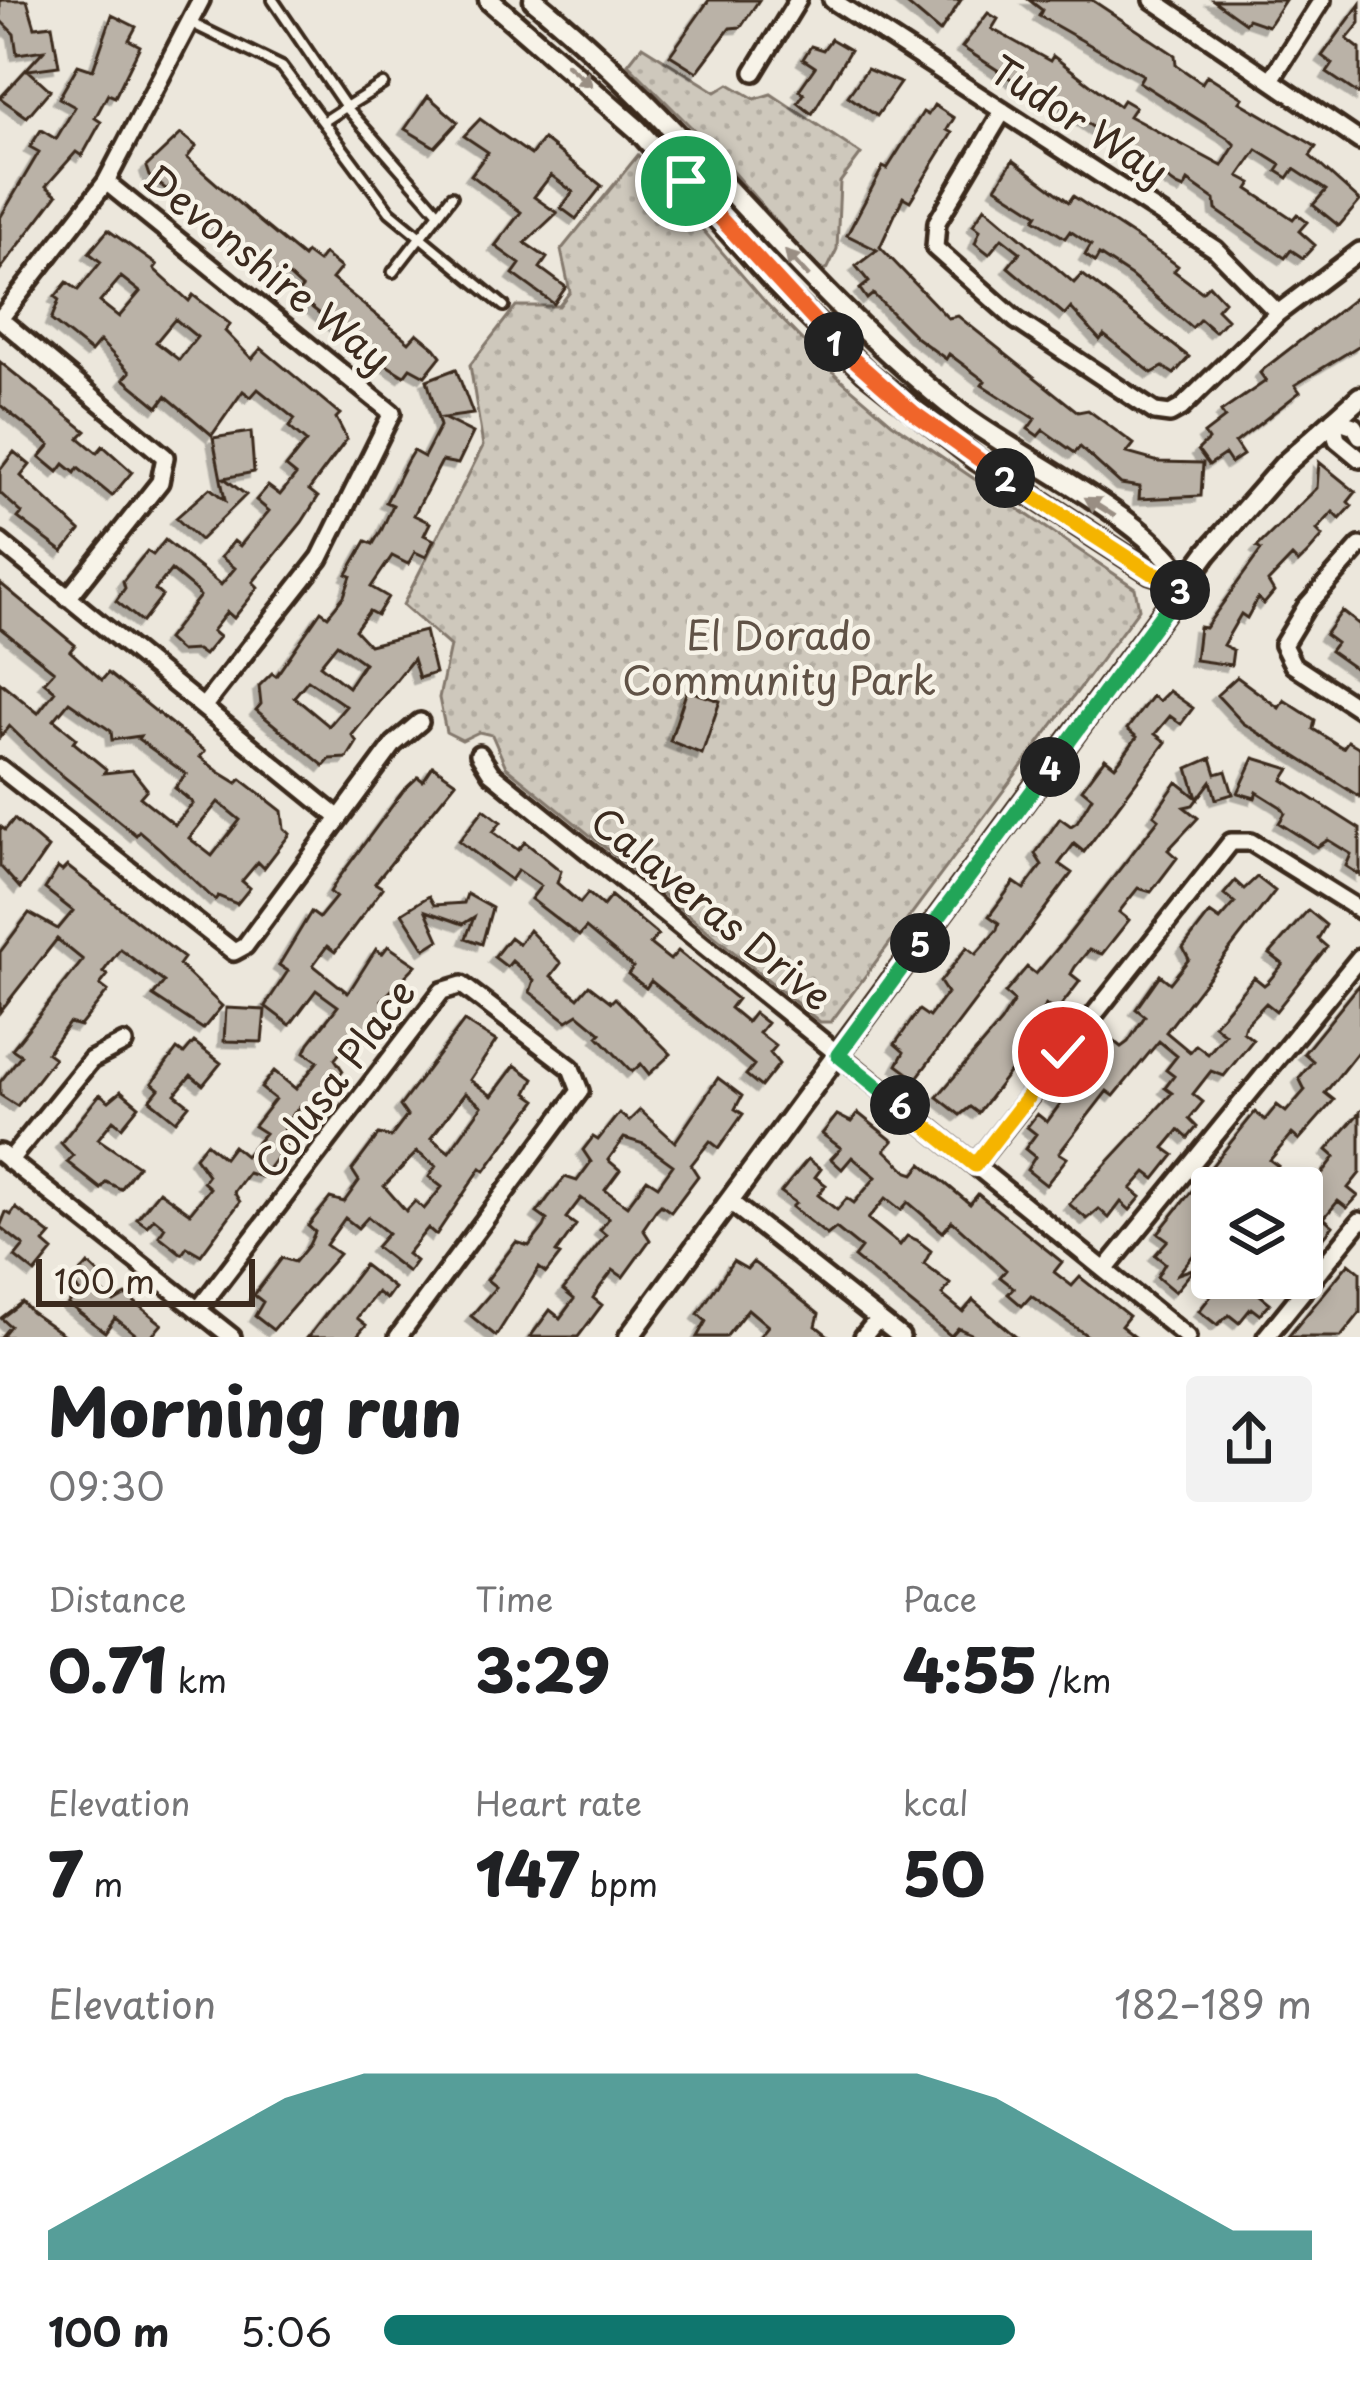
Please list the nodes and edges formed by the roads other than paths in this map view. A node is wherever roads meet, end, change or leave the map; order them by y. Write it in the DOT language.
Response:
graph roads {
  1 [pos="202,0"];
  2 [pos="273,0"];
  3 [pos="489,0"];
  4 [pos="534,0"];
  5 [pos="798,0"];
  6 [pos="832,0"];
  7 [pos="1153,0"];
  8 [pos="1322,0"];
  9 [pos="191,23"];
  10 [pos="754,72"];
  11 [pos="1272,78"];
  12 [pos="383,84"];
  13 [pos="346,107"];
  14 [pos="1003,111"];
  15 [pos="322,122"];
  16 [pos="1360,141"];
  17 [pos="106,182"];
  18 [pos="452,196"];
  19 [pos="439,213"];
  20 [pos="419,238"];
  21 [pos="1360,251"];
  22 [pos="393,272"];
  23 [pos="505,305"];
  24 [pos="1278,313"];
  25 [pos="0,319"];
  26 [pos="1360,397"];
  27 [pos="1333,419"];
  28 [pos="1360,436"];
  29 [pos="1360,460"];
  30 [pos="0,542"];
  31 [pos="1360,546"];
  32 [pos="1186,583"];
  33 [pos="68,598"];
  34 [pos="202,707"];
  35 [pos="1360,709"];
  36 [pos="420,722"];
  37 [pos="479,754"];
  38 [pos="0,768"];
  39 [pos="339,818"];
  40 [pos="1360,910"];
  41 [pos="1360,957"];
  42 [pos="124,1043"];
  43 [pos="838,1055"];
  44 [pos="5,1157"];
  45 [pos="975,1165"];
  46 [pos="729,1201"];
  47 [pos="1360,1221"];
  48 [pos="1105,1270"];
  49 [pos="198,1310"];
  50 [pos="878,1318"];
  51 [pos="232,1337"];
  52 [pos="398,1337"];
  53 [pos="629,1337"];
  54 [pos="863,1337"];
  55 [pos="901,1337"];
  56 [pos="1187,1337"];
  57 [pos="1266,1337"];
  1 -- 9 [label="street"];
  2 -- 13 [label="lane"];
  3 -- 32 [label="street, one-way"];
  32 -- 4 [label="street, one-way"];
  5 -- 10 [label="street"];
  6 -- 14 [label="street, Tudor Way"];
  7 -- 11 [label="street"];
  8 -- 11 [label="street"];
  9 -- 15 [label="lane"];
  9 -- 17 [label="street"];
  11 -- 16 [label="street"];
  12 -- 13 [label="lane"];
  13 -- 15 [label="lane"];
  13 -- 19 [label="lane"];
  14 -- 24 [label="street, Tudor Way"];
  14 -- 24 [label="street"];
  15 -- 20 [label="lane"];
  17 -- 25 [label="street"];
  17 -- 34 [label="street, Devonshire Way"];
  18 -- 19 [label="lane"];
  19 -- 20 [label="lane"];
  20 -- 22 [label="lane"];
  20 -- 23 [label="lane"];
  21 -- 24 [label="street"];
  25 -- 33 [label="street"];
  26 -- 27 [label="street"];
  27 -- 28 [label="street"];
  27 -- 29 [label="street"];
  27 -- 32 [label="street"];
  30 -- 33 [label="street"];
  31 -- 35 [label="street"];
  32 -- 43 [label="street"];
  33 -- 34 [label="street"];
  34 -- 39 [label="street"];
  36 -- 39 [label="street"];
  37 -- 43 [label="street, Calaveras Drive"];
  38 -- 39 [label="street"];
  40 -- 45 [label="street"];
  41 -- 48 [label="street"];
  42 -- 44 [label="street"];
  43 -- 45 [label="street, Calaveras Drive"];
  43 -- 46 [label="street"];
  44 -- 49 [label="street"];
  45 -- 48 [label="street, Calaveras Drive"];
  46 -- 50 [label="street"];
  46 -- 53 [label="street"];
  47 -- 57 [label="street"];
  48 -- 56 [label="street, Calaveras Drive"];
  49 -- 51 [label="street"];
  49 -- 52 [label="street, Colusa Place"];
  50 -- 54 [label="street"];
  50 -- 55 [label="street"];
}
